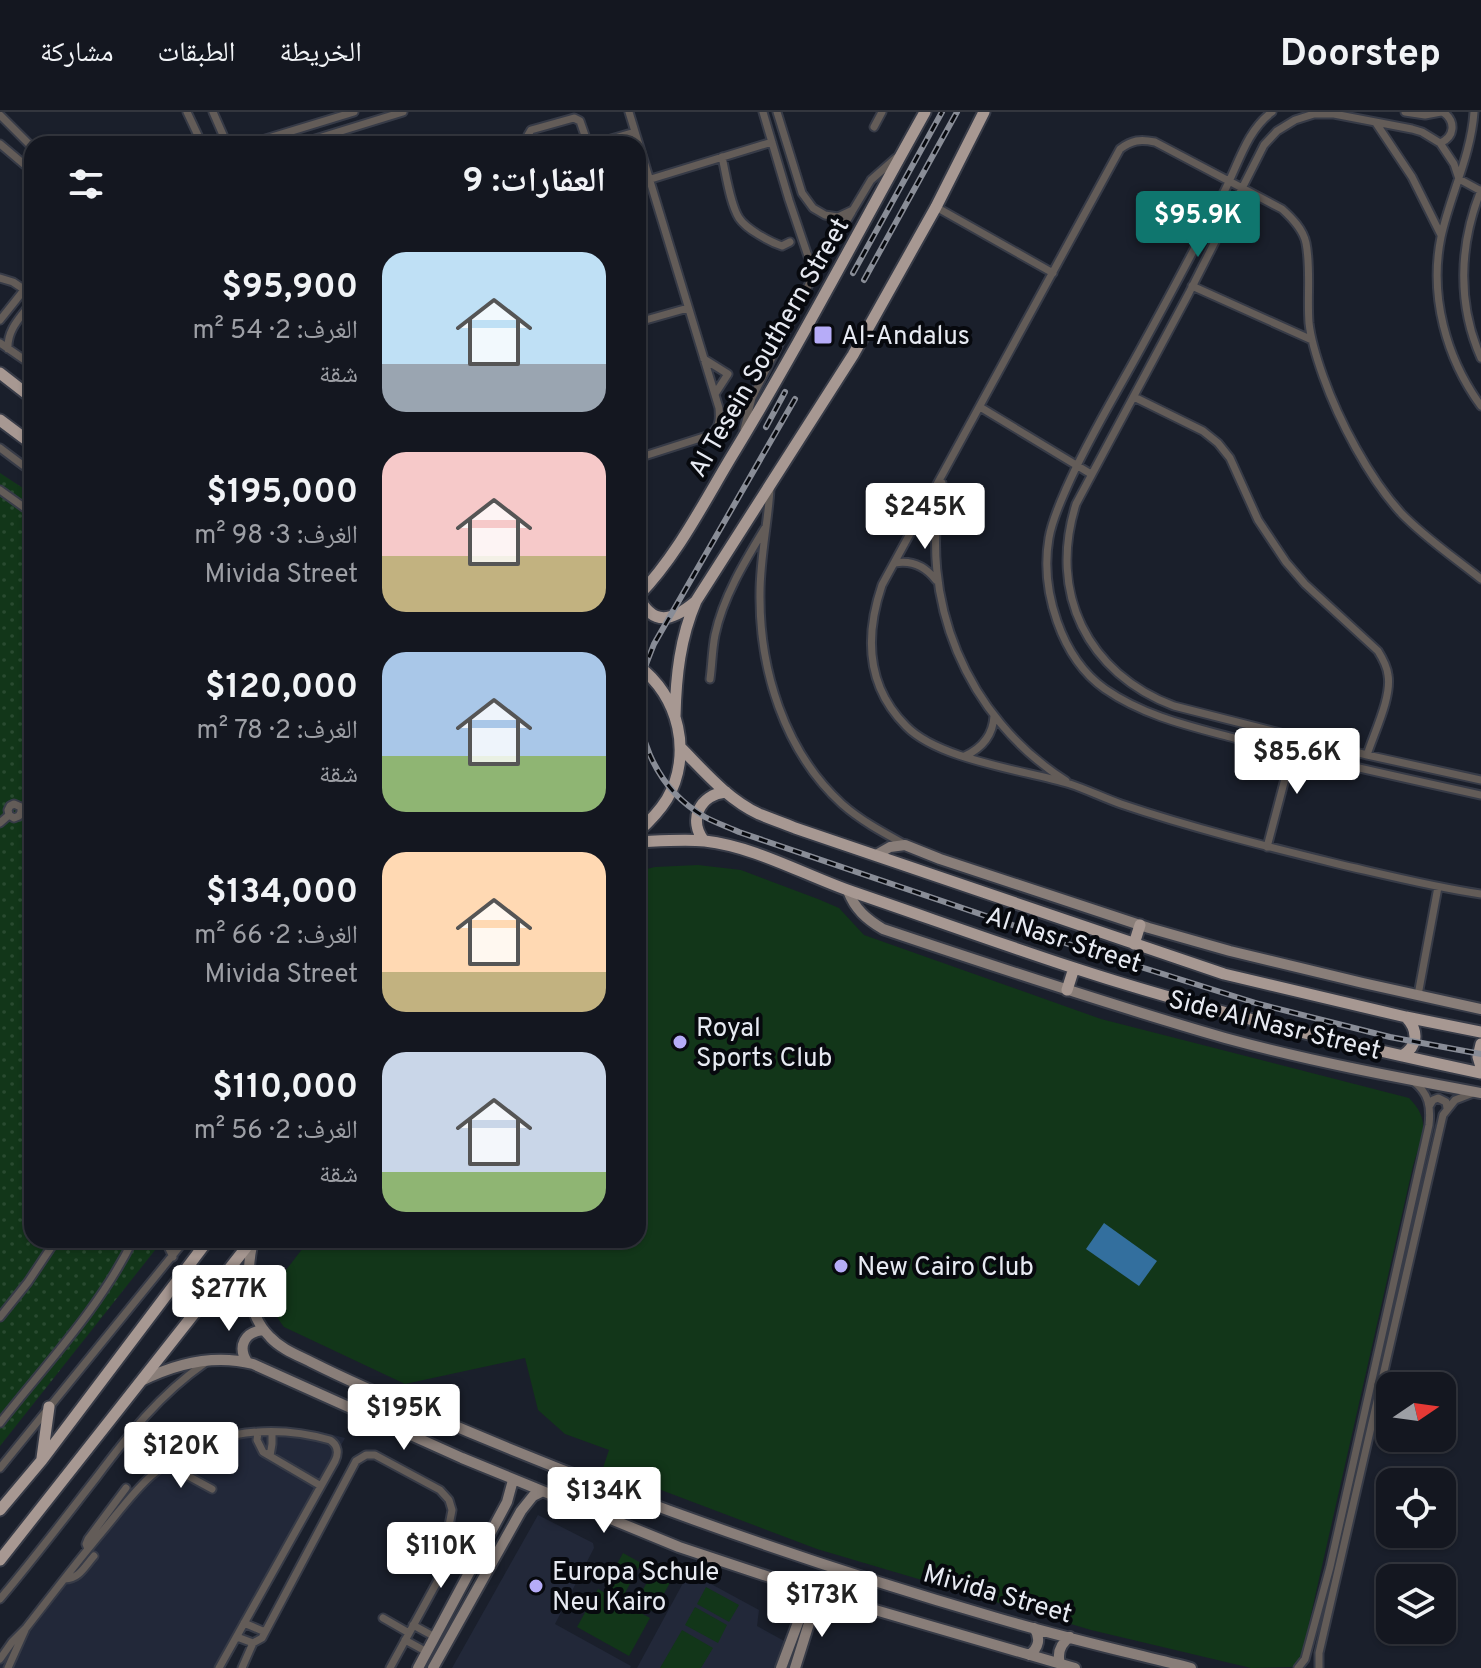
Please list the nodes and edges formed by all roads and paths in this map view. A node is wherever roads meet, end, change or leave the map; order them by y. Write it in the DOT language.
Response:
graph roads {
  1 [pos="187,112"];
  2 [pos="213,112"];
  3 [pos="354,112"];
  4 [pos="403,112"];
  5 [pos="629,112"];
  6 [pos="763,112"];
  7 [pos="777,112"];
  8 [pos="882,112"];
  9 [pos="925,112"];
  10 [pos="984,112"];
  11 [pos="1272,112"];
  12 [pos="1405,112"];
  13 [pos="1442,112"];
  14 [pos="1474,112"];
  15 [pos="0,115"];
  16 [pos="321,122"];
  17 [pos="1376,123"];
  18 [pos="874,127"];
  19 [pos="635,132"];
  20 [pos="198,136"];
  21 [pos="224,136"];
  22 [pos="275,136"];
  23 [pos="326,136"];
  24 [pos="528,136"];
  25 [pos="585,136"];
  26 [pos="621,136"];
  27 [pos="636,136"];
  28 [pos="24,139"];
  29 [pos="772,142"];
  30 [pos="1440,143"];
  31 [pos="0,144"];
  32 [pos="901,154"];
  33 [pos="722,157"];
  34 [pos="24,164"];
  35 [pos="646,169"];
  36 [pos="649,179"];
  37 [pos="1459,179"];
  38 [pos="646,180"];
  39 [pos="1229,182"];
  40 [pos="799,184"];
  41 [pos="786,188"];
  42 [pos="1243,189"];
  43 [pos="1481,191"];
  44 [pos="936,207"];
  45 [pos="853,210"];
  46 [pos="1441,236"];
  47 [pos="790,242"];
  48 [pos="1053,273"];
  49 [pos="1182,273"];
  50 [pos="0,278"];
  51 [pos="811,280"];
  52 [pos="1176,286"];
  53 [pos="1192,287"];
  54 [pos="24,289"];
  55 [pos="24,291"];
  56 [pos="18,298"];
  57 [pos="24,301"];
  58 [pos="688,308"];
  59 [pos="24,313"];
  60 [pos="0,320"];
  61 [pos="646,320"];
  62 [pos="1312,340"];
  63 [pos="0,343"];
  64 [pos="8,349"];
  65 [pos="1481,358"];
  66 [pos="704,359"];
  67 [pos="24,360"];
  68 [pos="0,373"];
  69 [pos="24,392"];
  70 [pos="715,394"];
  71 [pos="1134,397"];
  72 [pos="1481,406"];
  73 [pos="980,407"];
  74 [pos="0,420"];
  75 [pos="24,438"];
  76 [pos="743,439"];
  77 [pos="0,448"];
  78 [pos="646,455"];
  79 [pos="1077,465"];
  80 [pos="24,466"];
  81 [pos="944,473"];
  82 [pos="1091,474"];
  83 [pos="771,483"];
  84 [pos="0,490"];
  85 [pos="24,507"];
  86 [pos="768,523"];
  87 [pos="894,563"];
  88 [pos="1481,579"];
  89 [pos="937,582"];
  90 [pos="646,587"];
  91 [pos="696,601"];
  92 [pos="646,608"];
  93 [pos="646,674"];
  94 [pos="710,679"];
  95 [pos="675,716"];
  96 [pos="994,716"];
  97 [pos="1296,737"];
  98 [pos="680,747"];
  99 [pos="1292,753"];
  100 [pos="1367,755"];
  101 [pos="965,756"];
  102 [pos="1481,780"];
  103 [pos="1072,785"];
  104 [pos="726,792"];
  105 [pos="1481,795"];
  106 [pos="9,815"];
  107 [pos="0,823"];
  108 [pos="646,824"];
  109 [pos="704,841"];
  110 [pos="646,842"];
  111 [pos="905,845"];
  112 [pos="1267,847"];
  113 [pos="876,855"];
  114 [pos="1438,887"];
  115 [pos="848,891"];
  116 [pos="1481,894"];
  117 [pos="1140,925"];
  118 [pos="1134,944"];
  119 [pos="1074,968"];
  120 [pos="1067,990"];
  121 [pos="1418,995"];
  122 [pos="1481,1009"];
  123 [pos="1406,1017"];
  124 [pos="1481,1032"];
  125 [pos="1481,1044"];
  126 [pos="1402,1056"];
  127 [pos="1481,1070"];
  128 [pos="1411,1080"];
  129 [pos="1478,1093"];
  130 [pos="1430,1105"];
  131 [pos="1447,1108"];
  132 [pos="51,1248"];
  133 [pos="129,1248"];
  134 [pos="169,1248"];
  135 [pos="179,1248"];
  136 [pos="202,1248"];
  137 [pos="246,1248"];
  138 [pos="251,1248"];
  139 [pos="173,1257"];
  140 [pos="0,1317"];
  141 [pos="263,1330"];
  142 [pos="208,1361"];
  143 [pos="247,1362"];
  144 [pos="141,1381"];
  145 [pos="49,1407"];
  146 [pos="0,1423"];
  147 [pos="258,1432"];
  148 [pos="272,1432"];
  149 [pos="270,1456"];
  150 [pos="42,1460"];
  151 [pos="166,1464"];
  152 [pos="0,1468"];
  153 [pos="513,1480"];
  154 [pos="321,1486"];
  155 [pos="126,1488"];
  156 [pos="212,1489"];
  157 [pos="541,1492"];
  158 [pos="0,1510"];
  159 [pos="493,1528"];
  160 [pos="508,1535"];
  161 [pos="91,1553"];
  162 [pos="479,1555"];
  163 [pos="0,1560"];
  164 [pos="492,1561"];
  165 [pos="795,1585"];
  166 [pos="827,1596"];
  167 [pos="0,1599"];
  168 [pos="383,1618"];
  169 [pos="244,1623"];
  170 [pos="26,1628"];
  171 [pos="1034,1628"];
  172 [pos="265,1632"];
  173 [pos="409,1633"];
  174 [pos="237,1637"];
  175 [pos="435,1637"];
  176 [pos="1070,1637"];
  177 [pos="253,1643"];
  178 [pos="427,1652"];
  179 [pos="1029,1655"];
  180 [pos="0,1659"];
  181 [pos="1060,1664"];
  182 [pos="8,1668"];
  183 [pos="219,1668"];
  184 [pos="242,1668"];
  185 [pos="390,1668"];
  186 [pos="418,1668"];
  187 [pos="433,1668"];
  188 [pos="781,1668"];
  189 [pos="795,1668"];
  190 [pos="1075,1668"];
  191 [pos="1191,1668"];
  192 [pos="1299,1668"];
  193 [pos="1319,1668"];
  1 -- 20 [label="street"];
  2 -- 21 [label="street"];
  3 -- 16 [label="street"];
  4 -- 23 [label="street"];
  5 -- 19 [label="street"];
  6 -- 29 [label="street"];
  7 -- 40 [label="street"];
  8 -- 18 [label="street"];
  9 -- 32 [label="main road, Al Tesein Southern Street"];
  10 -- 44 [label="main road"];
  11 -- 39 [label="street"];
  12 -- 13 [label="street"];
  13 -- 30 [label="street"];
  14 -- 37 [label="street"];
  15 -- 28 [label="street"];
  16 -- 22 [label="street"];
  16 -- 23 [label="street"];
  17 -- 30 [label="street"];
  17 -- 42 [label="street"];
  17 -- 46 [label="street"];
  19 -- 26 [label="street"];
  19 -- 27 [label="street"];
  24 -- 25 [label="street"];
  29 -- 33 [label="street"];
  29 -- 41 [label="street"];
  30 -- 37 [label="street"];
  31 -- 34 [label="street"];
  32 -- 45 [label="street"];
  32 -- 76 [label="main road, Al Tesein Southern Street"];
  33 -- 36 [label="street"];
  33 -- 47 [label="street"];
  35 -- 36 [label="street"];
  36 -- 38 [label="street"];
  36 -- 58 [label="street"];
  37 -- 43 [label="street"];
  37 -- 46 [label="street"];
  39 -- 42 [label="street"];
  39 -- 48 [label="street"];
  39 -- 49 [label="street"];
  40 -- 41 [label="street"];
  40 -- 45 [label="street"];
  41 -- 51 [label="street"];
  42 -- 53 [label="street"];
  42 -- 62 [label="street"];
  43 -- 65 [label="street"];
  44 -- 48 [label="street"];
  44 -- 83 [label="main road"];
  45 -- 51 [label="street"];
  46 -- 72 [label="street"];
  48 -- 73 [label="street"];
  49 -- 52 [label="street"];
  49 -- 53 [label="street"];
  50 -- 54 [label="street"];
  51 -- 76 [label="street"];
  52 -- 53 [label="street"];
  52 -- 79 [label="street"];
  53 -- 62 [label="street"];
  53 -- 71 [label="street"];
  55 -- 56 [label="street"];
  56 -- 57 [label="street"];
  56 -- 60 [label="street"];
  58 -- 61 [label="street"];
  58 -- 66 [label="street"];
  59 -- 64 [label="street"];
  62 -- 88 [label="street"];
  63 -- 64 [label="street"];
  64 -- 67 [label="street"];
  66 -- 70 [label="street"];
  66 -- 70 [label="street"];
  68 -- 69 [label="main road"];
  70 -- 78 [label="street"];
  71 -- 82 [label="street"];
  71 -- 100 [label="street"];
  73 -- 79 [label="street"];
  73 -- 81 [label="street"];
  74 -- 75 [label="main road"];
  76 -- 90 [label="main road, Al Tesein Southern Street"];
  77 -- 80 [label="street"];
  79 -- 82 [label="street"];
  79 -- 99 [label="street"];
  81 -- 87 [label="street"];
  81 -- 89 [label="street"];
  82 -- 97 [label="street"];
  83 -- 86 [label="street"];
  83 -- 91 [label="main road"];
  84 -- 85 [label="street"];
  86 -- 94 [label="street"];
  86 -- 111 [label="street"];
  87 -- 89 [label="street"];
  87 -- 101 [label="street"];
  89 -- 96 [label="street"];
  91 -- 92 [label="main road"];
  91 -- 95 [label="main road"];
  93 -- 95 [label="main road"];
  95 -- 98 [label="main road"];
  96 -- 101 [label="street"];
  96 -- 103 [label="street"];
  97 -- 99 [label="street"];
  97 -- 100 [label="street"];
  98 -- 104 [label="main road, Al Nasr Street"];
  98 -- 108 [label="main road"];
  99 -- 105 [label="street"];
  99 -- 112 [label="street"];
  100 -- 102 [label="street"];
  101 -- 103 [label="street"];
  103 -- 112 [label="street"];
  104 -- 109 [label="main road"];
  104 -- 113 [label="main road, Al Nasr Street"];
  106 -- 107 [label="street"];
  109 -- 110 [label="main road, Al Nasr Street"];
  109 -- 115 [label="main road, Al Nasr Street"];
  111 -- 113 [label="street"];
  111 -- 117 [label="street"];
  112 -- 114 [label="street"];
  113 -- 118 [label="main road, Al Nasr Street"];
  114 -- 116 [label="street"];
  114 -- 121 [label="street"];
  115 -- 119 [label="main road, Al Nasr Street"];
  115 -- 120 [label="street, Side Al Nasr Street"];
  117 -- 118 [label="main road"];
  117 -- 121 [label="street"];
  118 -- 123 [label="main road, Al Nasr Street"];
  119 -- 120 [label="main road"];
  119 -- 126 [label="main road, Al Nasr Street"];
  120 -- 128 [label="street, Side Al Nasr Street"];
  121 -- 122 [label="street"];
  123 -- 124 [label="main road, Al Nasr Street"];
  123 -- 126 [label="main road"];
  125 -- 127 [label="main road"];
  126 -- 127 [label="main road, Al Nasr Street"];
  128 -- 129 [label="street, Side Al Nasr Street"];
  128 -- 130 [label="street"];
  129 -- 131 [label="street"];
  130 -- 131 [label="street"];
  130 -- 192 [label="street"];
  131 -- 193 [label="street"];
  132 -- 140 [label="street"];
  133 -- 146 [label="street"];
  134 -- 139 [label="street"];
  135 -- 139 [label="street"];
  136 -- 150 [label="main road"];
  137 -- 144 [label="main road"];
  138 -- 141 [label="street"];
  139 -- 145 [label="street"];
  141 -- 143 [label="street"];
  141 -- 171 [label="street, Mivida Street"];
  142 -- 143 [label="street, Mivida Street"];
  142 -- 144 [label="street, Mivida Street"];
  142 -- 167 [label="street"];
  143 -- 153 [label="street, Mivida Street"];
  144 -- 163 [label="main road"];
  145 -- 150 [label="main road"];
  145 -- 152 [label="street"];
  147 -- 148 [label="street"];
  147 -- 149 [label="street"];
  147 -- 151 [label="street"];
  148 -- 149 [label="street"];
  148 -- 154 [label="street"];
  149 -- 154 [label="street"];
  150 -- 158 [label="main road"];
  151 -- 156 [label="street"];
  151 -- 161 [label="street"];
  153 -- 157 [label="street, Mivida Street"];
  153 -- 159 [label="street"];
  154 -- 169 [label="street"];
  155 -- 161 [label="street"];
  157 -- 160 [label="street"];
  157 -- 165 [label="street, Mivida Street"];
  159 -- 160 [label="street"];
  159 -- 162 [label="street"];
  160 -- 164 [label="street"];
  161 -- 170 [label="street"];
  162 -- 164 [label="street"];
  162 -- 175 [label="street"];
  164 -- 187 [label="street"];
  165 -- 166 [label="street, Mivida Street"];
  165 -- 188 [label="street"];
  166 -- 179 [label="street, Mivida Street"];
  166 -- 189 [label="street"];
  168 -- 173 [label="street"];
  169 -- 172 [label="street"];
  169 -- 174 [label="street"];
  170 -- 180 [label="street"];
  170 -- 182 [label="street"];
  171 -- 176 [label="street, Mivida Street"];
  171 -- 179 [label="street"];
  172 -- 173 [label="street"];
  172 -- 177 [label="street"];
  173 -- 175 [label="street"];
  173 -- 178 [label="street"];
  173 -- 185 [label="street"];
  174 -- 177 [label="street"];
  174 -- 183 [label="street"];
  175 -- 178 [label="street"];
  176 -- 181 [label="street"];
  176 -- 191 [label="street, Mivida Street"];
  177 -- 184 [label="street"];
  178 -- 186 [label="street"];
  179 -- 181 [label="street, Mivida Street"];
  181 -- 190 [label="street, Mivida Street"];
}
